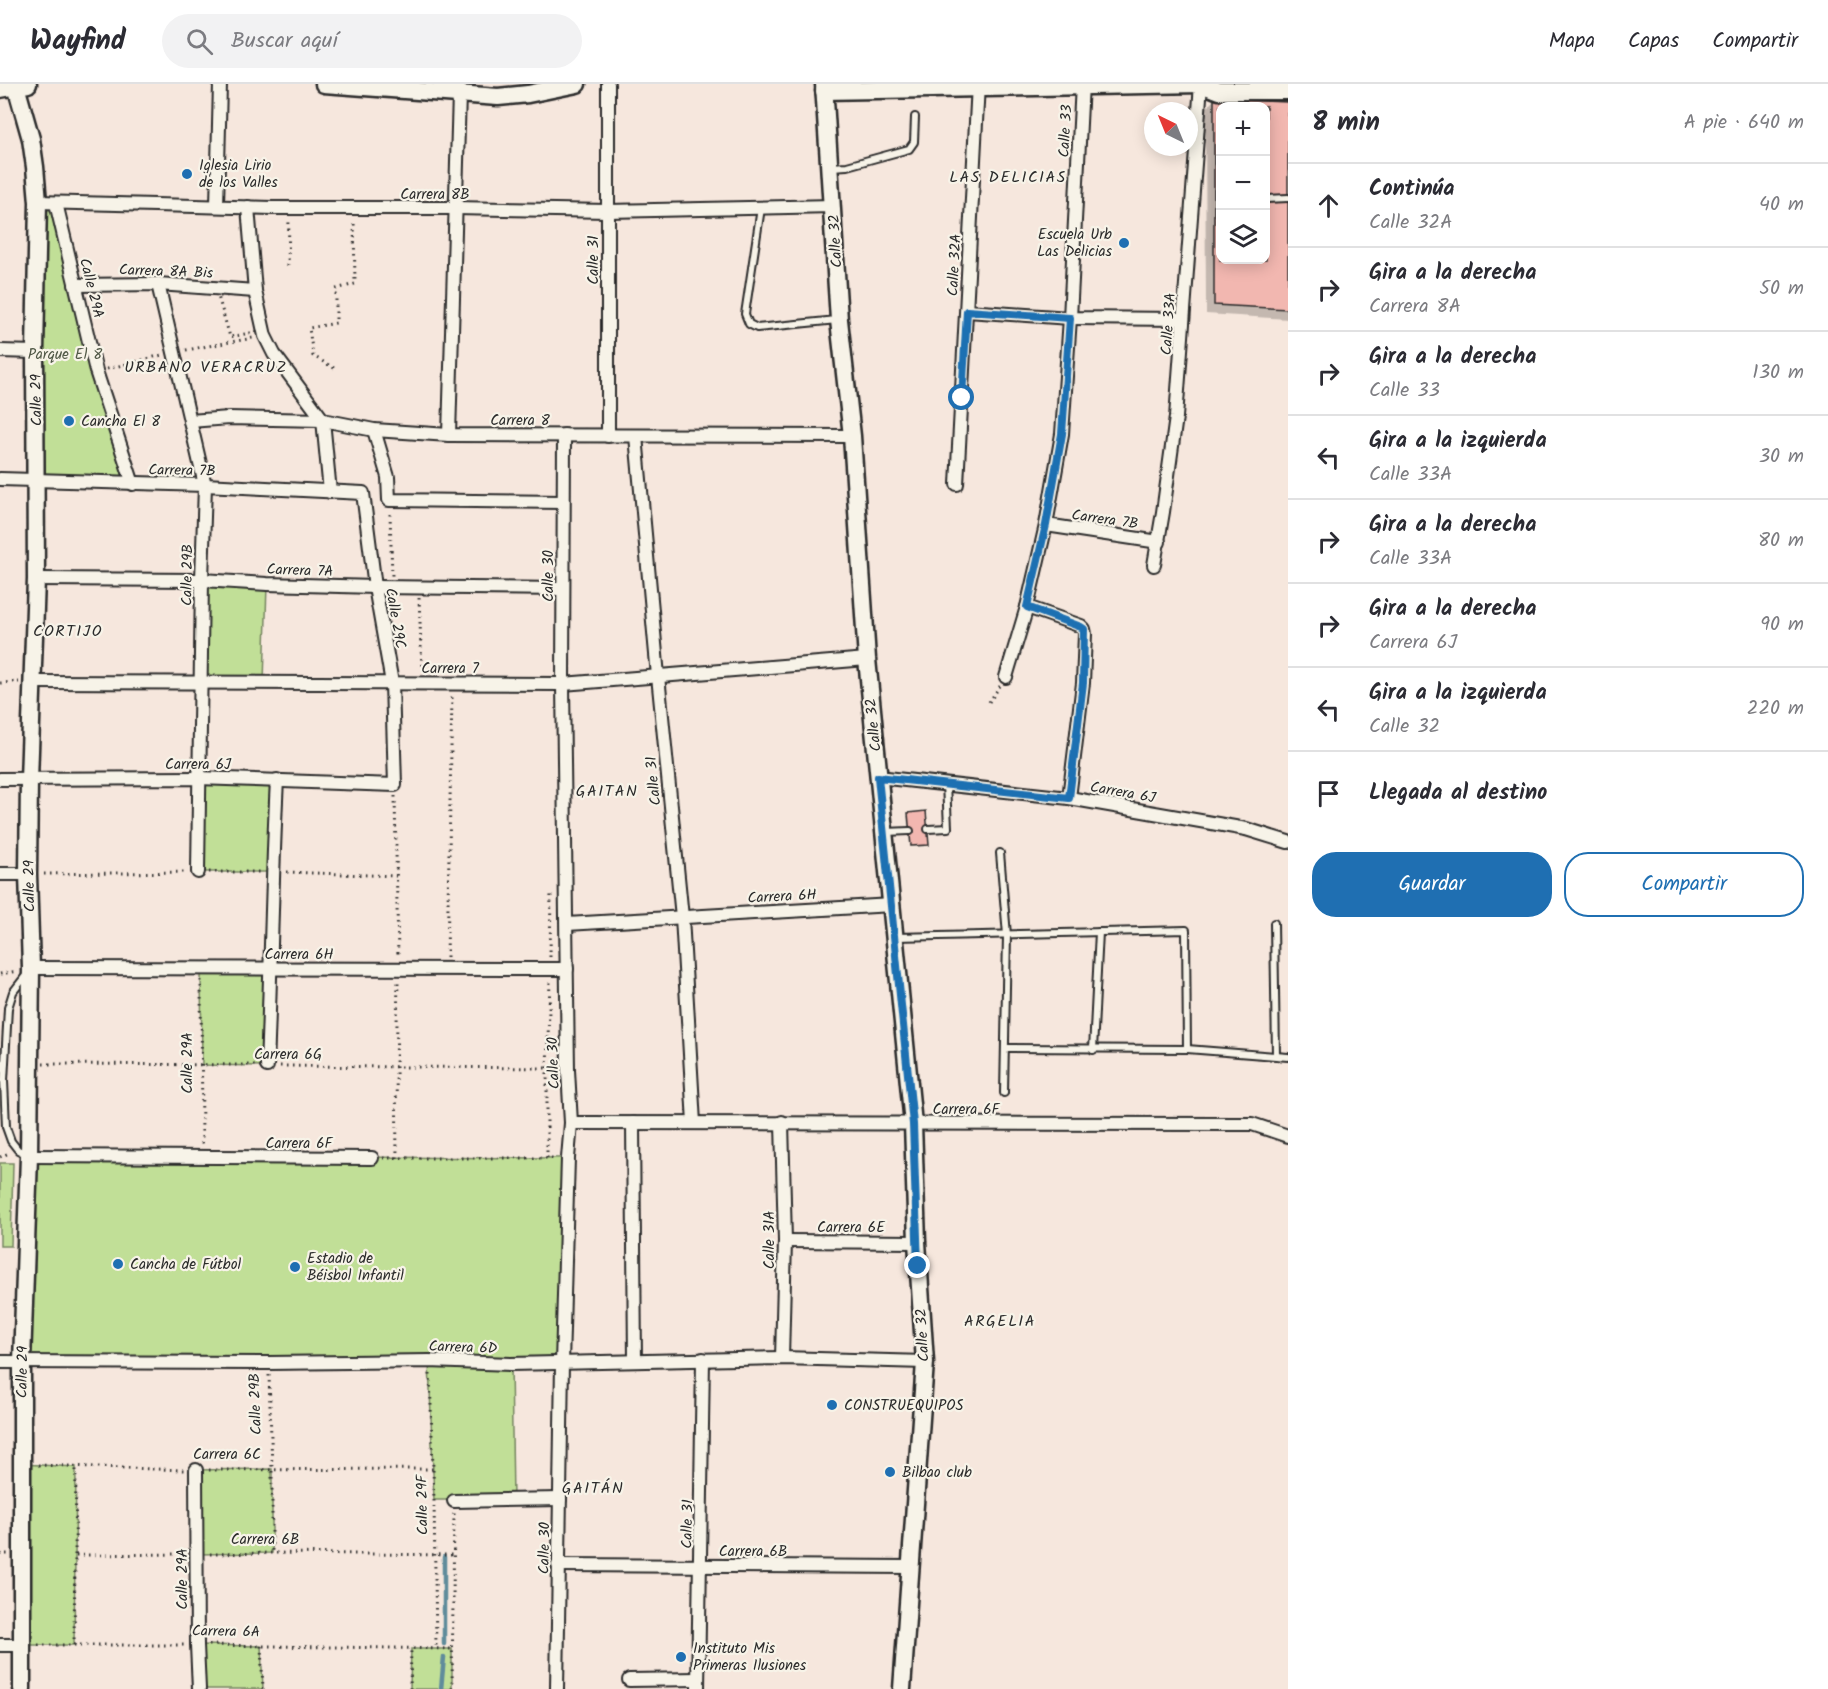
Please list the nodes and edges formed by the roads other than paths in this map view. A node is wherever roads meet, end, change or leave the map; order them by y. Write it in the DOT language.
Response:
graph roads {
  1 [pos="220,84"];
  2 [pos="324,84"];
  3 [pos="608,84"];
  4 [pos="1201,84"];
  5 [pos="572,85"];
  6 [pos="1082,85"];
  7 [pos="15,86"];
  8 [pos="978,86"];
  9 [pos="824,87"];
  10 [pos="459,89"];
  11 [pos="1288,91"];
  12 [pos="915,117"];
  13 [pos="830,167"];
  14 [pos="1288,198"];
  15 [pos="1270,199"];
  16 [pos="38,202"];
  17 [pos="56,203"];
  18 [pos="833,206"];
  19 [pos="217,207"];
  20 [pos="251,208"];
  21 [pos="455,208"];
  22 [pos="761,208"];
  23 [pos="608,211"];
  24 [pos="158,284"];
  25 [pos="75,285"];
  26 [pos="253,293"];
  27 [pos="967,311"];
  28 [pos="1070,318"];
  29 [pos="1183,319"];
  30 [pos="839,320"];
  31 [pos="0,351"];
  32 [pos="35,352"];
  33 [pos="323,420"];
  34 [pos="190,421"];
  35 [pos="374,430"];
  36 [pos="449,435"];
  37 [pos="564,435"];
  38 [pos="608,436"];
  39 [pos="636,436"];
  40 [pos="852,436"];
  41 [pos="0,479"];
  42 [pos="36,481"];
  43 [pos="133,484"];
  44 [pos="957,484"];
  45 [pos="205,485"];
  46 [pos="330,492"];
  47 [pos="363,493"];
  48 [pos="563,502"];
  49 [pos="1046,525"];
  50 [pos="1159,542"];
  51 [pos="1154,565"];
  52 [pos="36,579"];
  53 [pos="201,580"];
  54 [pos="375,587"];
  55 [pos="562,589"];
  56 [pos="1027,607"];
  57 [pos="867,659"];
  58 [pos="658,676"];
  59 [pos="1006,677"];
  60 [pos="32,682"];
  61 [pos="201,682"];
  62 [pos="396,683"];
  63 [pos="563,684"];
  64 [pos="878,777"];
  65 [pos="198,778"];
  66 [pos="0,779"];
  67 [pos="29,780"];
  68 [pos="277,780"];
  69 [pos="946,783"];
  70 [pos="395,785"];
  71 [pos="1069,798"];
  72 [pos="928,829"];
  73 [pos="910,831"];
  74 [pos="884,832"];
  75 [pos="1288,842"];
  76 [pos="1000,853"];
  77 [pos="198,872"];
  78 [pos="0,874"];
  79 [pos="28,874"];
  80 [pos="892,905"];
  81 [pos="682,917"];
  82 [pos="1274,922"];
  83 [pos="567,924"];
  84 [pos="1099,932"];
  85 [pos="1007,935"];
  86 [pos="896,937"];
  87 [pos="31,968"];
  88 [pos="271,969"];
  89 [pos="567,969"];
  90 [pos="1005,1048"];
  91 [pos="1187,1049"];
  92 [pos="1093,1050"];
  93 [pos="1276,1055"];
  94 [pos="1288,1057"];
  95 [pos="267,1066"];
  96 [pos="1004,1093"];
  97 [pos="782,1122"];
  98 [pos="571,1123"];
  99 [pos="694,1123"];
  100 [pos="633,1124"];
  101 [pos="913,1124"];
  102 [pos="1288,1136"];
  103 [pos="29,1156"];
  104 [pos="372,1158"];
  105 [pos="785,1241"];
  106 [pos="916,1242"];
  107 [pos="782,1358"];
  108 [pos="703,1359"];
  109 [pos="635,1361"];
  110 [pos="0,1362"];
  111 [pos="22,1362"];
  112 [pos="925,1362"];
  113 [pos="562,1363"];
  114 [pos="196,1470"];
  115 [pos="560,1500"];
  116 [pos="454,1501"];
  117 [pos="558,1564"];
  118 [pos="702,1566"];
  119 [pos="911,1567"];
  120 [pos="0,1645"];
  121 [pos="21,1645"];
  122 [pos="629,1680"];
  123 [pos="698,1684"];
  124 [pos="22,1689"];
  125 [pos="199,1689"];
  126 [pos="557,1689"];
  127 [pos="902,1689"];
  1 -- 19 [label="street"];
  2 -- 10 [label="street"];
  3 -- 23 [label="street, Calle 31"];
  4 -- 6 [label="street"];
  4 -- 11 [label="street"];
  4 -- 29 [label="street, Calle 33A"];
  5 -- 10 [label="street"];
  6 -- 8 [label="street"];
  6 -- 28 [label="street, Calle 33"];
  7 -- 16 [label="street, Calle 29"];
  8 -- 9 [label="street"];
  8 -- 27 [label="street, Calle 32A"];
  9 -- 13 [label="street, Calle 32"];
  10 -- 21 [label="street"];
  12 -- 13 [label="lane"];
  13 -- 18 [label="street, Calle 32"];
  14 -- 15 [label="lane"];
  16 -- 17 [label="street, Carrera 8B"];
  16 -- 32 [label="street, Calle 29"];
  17 -- 19 [label="street, Carrera 8B"];
  17 -- 25 [label="street, Calle 29A"];
  18 -- 22 [label="street, Carrera 8B"];
  18 -- 30 [label="street, Calle 32"];
  19 -- 20 [label="street, Carrera 8B"];
  20 -- 21 [label="street, Carrera 8B"];
  20 -- 26 [label="street"];
  21 -- 23 [label="street, Carrera 8B"];
  21 -- 36 [label="street"];
  22 -- 23 [label="street, Carrera 8B"];
  22 -- 30 [label="lane"];
  23 -- 38 [label="street, Calle 31"];
  24 -- 25 [label="street, Carrera 8A Bis"];
  24 -- 26 [label="street, Carrera 8A Bis"];
  24 -- 34 [label="street, Calle 29B"];
  25 -- 43 [label="street, Calle 29A"];
  26 -- 33 [label="street"];
  27 -- 28 [label="street"];
  27 -- 44 [label="street, Calle 32A"];
  28 -- 29 [label="street"];
  28 -- 49 [label="street, Calle 33"];
  29 -- 50 [label="street, Calle 33A"];
  30 -- 40 [label="street, Calle 32"];
  31 -- 32 [label="street"];
  32 -- 42 [label="street, Calle 29"];
  33 -- 34 [label="street, Carrera 8"];
  33 -- 35 [label="street, Carrera 8"];
  33 -- 46 [label="street"];
  34 -- 45 [label="street, Calle 29B"];
  35 -- 36 [label="street, Carrera 8"];
  35 -- 48 [label="street"];
  36 -- 37 [label="street, Carrera 8"];
  37 -- 38 [label="street, Carrera 8"];
  37 -- 48 [label="street, Calle 30"];
  38 -- 39 [label="street, Carrera 8"];
  39 -- 40 [label="street, Carrera 8"];
  39 -- 58 [label="street, Calle 31"];
  40 -- 57 [label="street, Calle 32"];
  41 -- 42 [label="street, Carrera 7B"];
  42 -- 43 [label="street, Carrera 7B"];
  42 -- 52 [label="street, Calle 29"];
  43 -- 45 [label="street, Carrera 7B"];
  45 -- 46 [label="street, Carrera 7B"];
  45 -- 53 [label="street, Calle 29B"];
  46 -- 47 [label="street, Carrera 7B"];
  47 -- 54 [label="street, Calle 29C"];
  48 -- 55 [label="street, Calle 30"];
  49 -- 50 [label="street, Carrera 7B"];
  49 -- 56 [label="street, Calle 33"];
  50 -- 51 [label="street, Calle 33A"];
  52 -- 53 [label="street, Carrera 7A"];
  52 -- 60 [label="street, Calle 29"];
  53 -- 54 [label="street, Carrera 7A"];
  53 -- 61 [label="street, Calle 29B"];
  54 -- 55 [label="street, Carrera 7A"];
  54 -- 62 [label="street, Calle 29C"];
  55 -- 63 [label="street, Calle 30"];
  56 -- 59 [label="street, Calle 33"];
  56 -- 71 [label="street"];
  57 -- 58 [label="street, Carrera 7"];
  57 -- 64 [label="street, Calle 32"];
  58 -- 63 [label="street, Carrera 7"];
  58 -- 81 [label="street, Calle 31"];
  60 -- 61 [label="street, Carrera 7"];
  60 -- 67 [label="street, Calle 29"];
  61 -- 62 [label="street, Carrera 7"];
  61 -- 65 [label="street, Calle 29B"];
  62 -- 63 [label="street, Carrera 7"];
  62 -- 70 [label="street, Calle 29C"];
  63 -- 83 [label="street, Calle 30"];
  64 -- 69 [label="street, Carrera 6J"];
  64 -- 74 [label="street, Calle 32"];
  65 -- 67 [label="street, Carrera 6J"];
  65 -- 68 [label="street, Carrera 6J"];
  65 -- 77 [label="street, Calle 29B"];
  66 -- 67 [label="street, Carrera 6J"];
  67 -- 79 [label="street, Calle 29"];
  68 -- 70 [label="street, Carrera 6J"];
  68 -- 88 [label="street"];
  69 -- 71 [label="street, Carrera 6J"];
  69 -- 72 [label="lane"];
  71 -- 75 [label="street, Carrera 6J"];
  73 -- 74 [label="lane"];
  74 -- 80 [label="street, Calle 32"];
  76 -- 85 [label="lane"];
  78 -- 79 [label="street"];
  79 -- 87 [label="street, Calle 29"];
  80 -- 81 [label="street, Carrera 6H"];
  80 -- 86 [label="street, Calle 32"];
  81 -- 83 [label="street, Carrera 6H"];
  81 -- 99 [label="street, Calle 31"];
  82 -- 93 [label="lane"];
  83 -- 89 [label="street, Calle 30"];
  84 -- 85 [label="lane"];
  84 -- 91 [label="lane"];
  84 -- 92 [label="lane"];
  85 -- 86 [label="lane"];
  85 -- 90 [label="lane"];
  86 -- 101 [label="street, Calle 32"];
  87 -- 88 [label="street, Carrera 6H"];
  87 -- 103 [label="street, Calle 29"];
  87 -- 103 [label="lane"];
  88 -- 89 [label="street, Carrera 6H"];
  88 -- 95 [label="street"];
  89 -- 98 [label="street, Calle 30"];
  90 -- 92 [label="lane"];
  90 -- 96 [label="lane"];
  91 -- 92 [label="lane"];
  91 -- 93 [label="lane"];
  93 -- 94 [label="lane"];
  97 -- 99 [label="street, Carrera 6F"];
  97 -- 101 [label="street, Carrera 6F"];
  97 -- 105 [label="street, Calle 31A"];
  98 -- 100 [label="street, Carrera 6F"];
  98 -- 113 [label="street, Calle 30"];
  99 -- 100 [label="street, Carrera 6F"];
  100 -- 109 [label="street"];
  101 -- 102 [label="street, Carrera 6F"];
  101 -- 106 [label="street, Calle 32"];
  103 -- 104 [label="street, Carrera 6F"];
  103 -- 111 [label="street, Calle 29"];
  105 -- 106 [label="street, Carrera 6E"];
  105 -- 107 [label="street, Calle 31A"];
  106 -- 112 [label="street, Calle 32"];
  107 -- 108 [label="street, Carrera 6D"];
  107 -- 112 [label="street, Carrera 6D"];
  108 -- 109 [label="street, Carrera 6D"];
  108 -- 118 [label="street, Calle 31"];
  109 -- 113 [label="street, Carrera 6D"];
  110 -- 111 [label="street, Carrera 6D"];
  111 -- 113 [label="street, Carrera 6D"];
  111 -- 121 [label="street, Calle 29"];
  112 -- 119 [label="street, Calle 32"];
  113 -- 115 [label="street, Calle 30"];
  114 -- 125 [label="street, Calle 29A"];
  115 -- 116 [label="street"];
  115 -- 117 [label="street, Calle 30"];
  117 -- 118 [label="street, Carrera 6B"];
  117 -- 126 [label="street, Calle 30"];
  118 -- 119 [label="street, Carrera 6B"];
  118 -- 123 [label="street, Calle 31"];
  119 -- 127 [label="street, Calle 32"];
  120 -- 121 [label="street"];
  121 -- 124 [label="street, Calle 29"];
  122 -- 123 [label="street"];
}
